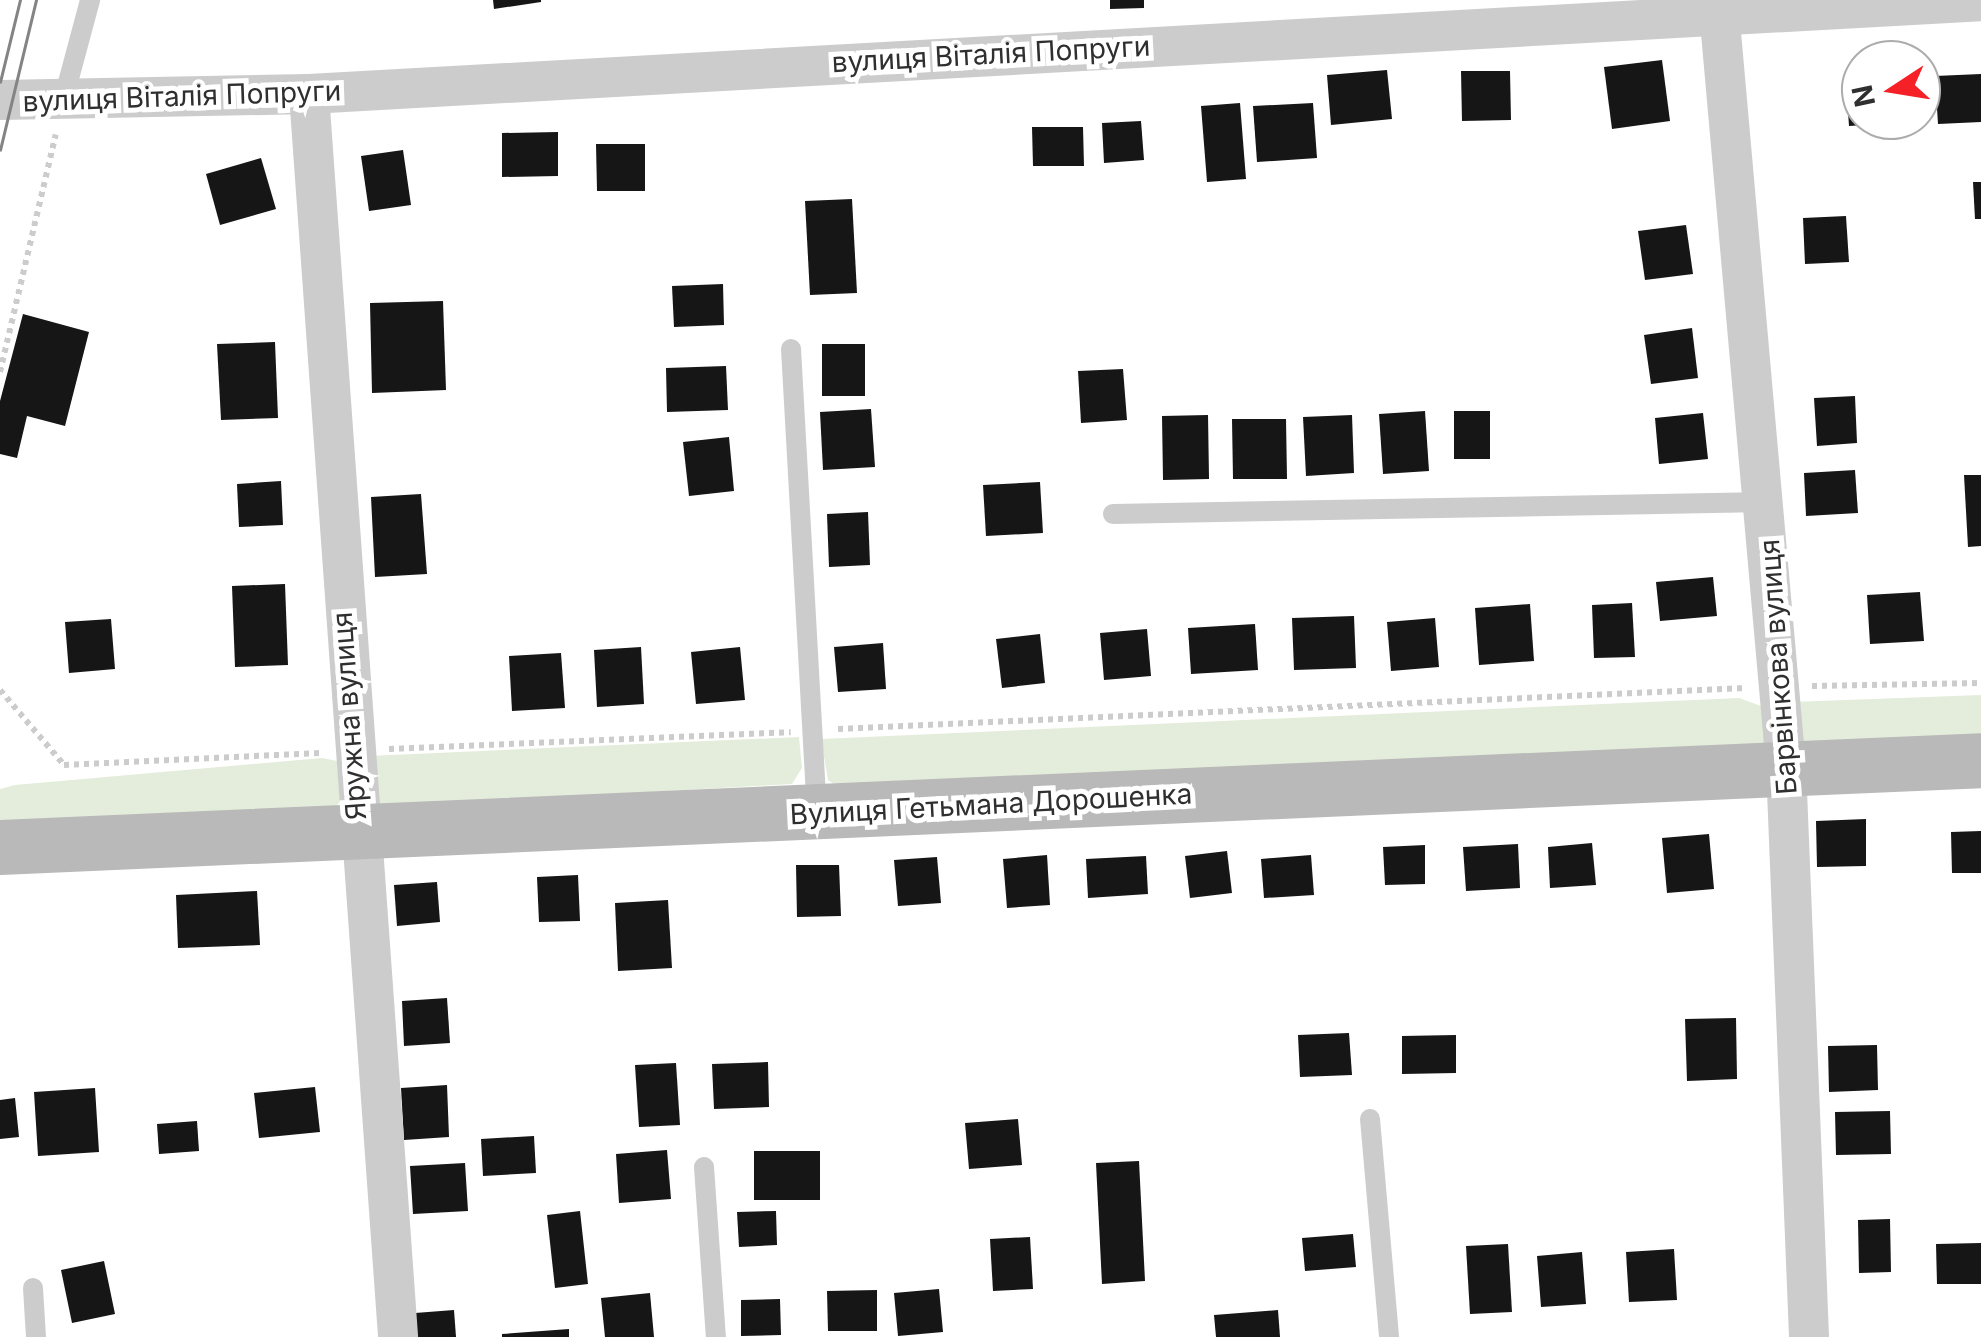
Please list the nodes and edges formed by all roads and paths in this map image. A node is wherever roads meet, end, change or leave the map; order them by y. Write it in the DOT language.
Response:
graph roads {
  1 [pos="90,0"];
  2 [pos="1981,2"];
  3 [pos="1722,5"];
  4 [pos="309,94"];
  5 [pos="0,100"];
  6 [pos="63,103"];
  7 [pos="791,348"];
  8 [pos="0,372"];
  9 [pos="1767,502"];
  10 [pos="1113,514"];
  11 [pos="1981,683"];
  12 [pos="1778,686"];
  13 [pos="0,690"];
  14 [pos="811,730"];
  15 [pos="352,751"];
  16 [pos="1981,760"];
  17 [pos="1786,766"];
  18 [pos="817,812"];
  19 [pos="356,832"];
  20 [pos="0,846"];
  21 [pos="1370,1119"];
  22 [pos="704,1167"];
  23 [pos="33,1288"];
  24 [pos="36,1337"];
  25 [pos="398,1337"];
  26 [pos="716,1337"];
  27 [pos="1390,1337"];
  28 [pos="1810,1337"];
  1 -- 6 [label="lane"];
  2 -- 3 [label="street, вулиця Віталія Попруги"];
  3 -- 4 [label="street, вулиця Віталія Попруги"];
  3 -- 9 [label="street, Барвінкова вулиця"];
  4 -- 6 [label="street, вулиця Віталія Попруги"];
  4 -- 15 [label="street, Яружна вулиця"];
  5 -- 6 [label="street, вулиця Віталія Попруги"];
  6 -- 8 [label="path"];
  7 -- 14 [label="lane"];
  9 -- 10 [label="lane"];
  9 -- 12 [label="street, Барвінкова вулиця"];
  11 -- 12 [label="path"];
  12 -- 14 [label="path"];
  12 -- 17 [label="street, Барвінкова вулиця"];
  13 -- 15 [label="path"];
  14 -- 15 [label="path"];
  14 -- 18 [label="lane"];
  15 -- 19 [label="street, Яружна вулиця"];
  16 -- 17 [label="street, Вулиця Гетьмана Дорошенка"];
  17 -- 18 [label="street, Вулиця Гетьмана Дорошенка"];
  17 -- 28 [label="street, Барвінкова вулиця"];
  18 -- 19 [label="street, Вулиця Гетьмана Дорошенка"];
  19 -- 20 [label="street, Вулиця Гетьмана Дорошенка"];
  19 -- 25 [label="street, Яружна вулиця"];
  21 -- 27 [label="lane"];
  22 -- 26 [label="lane"];
  23 -- 24 [label="lane"];
}
